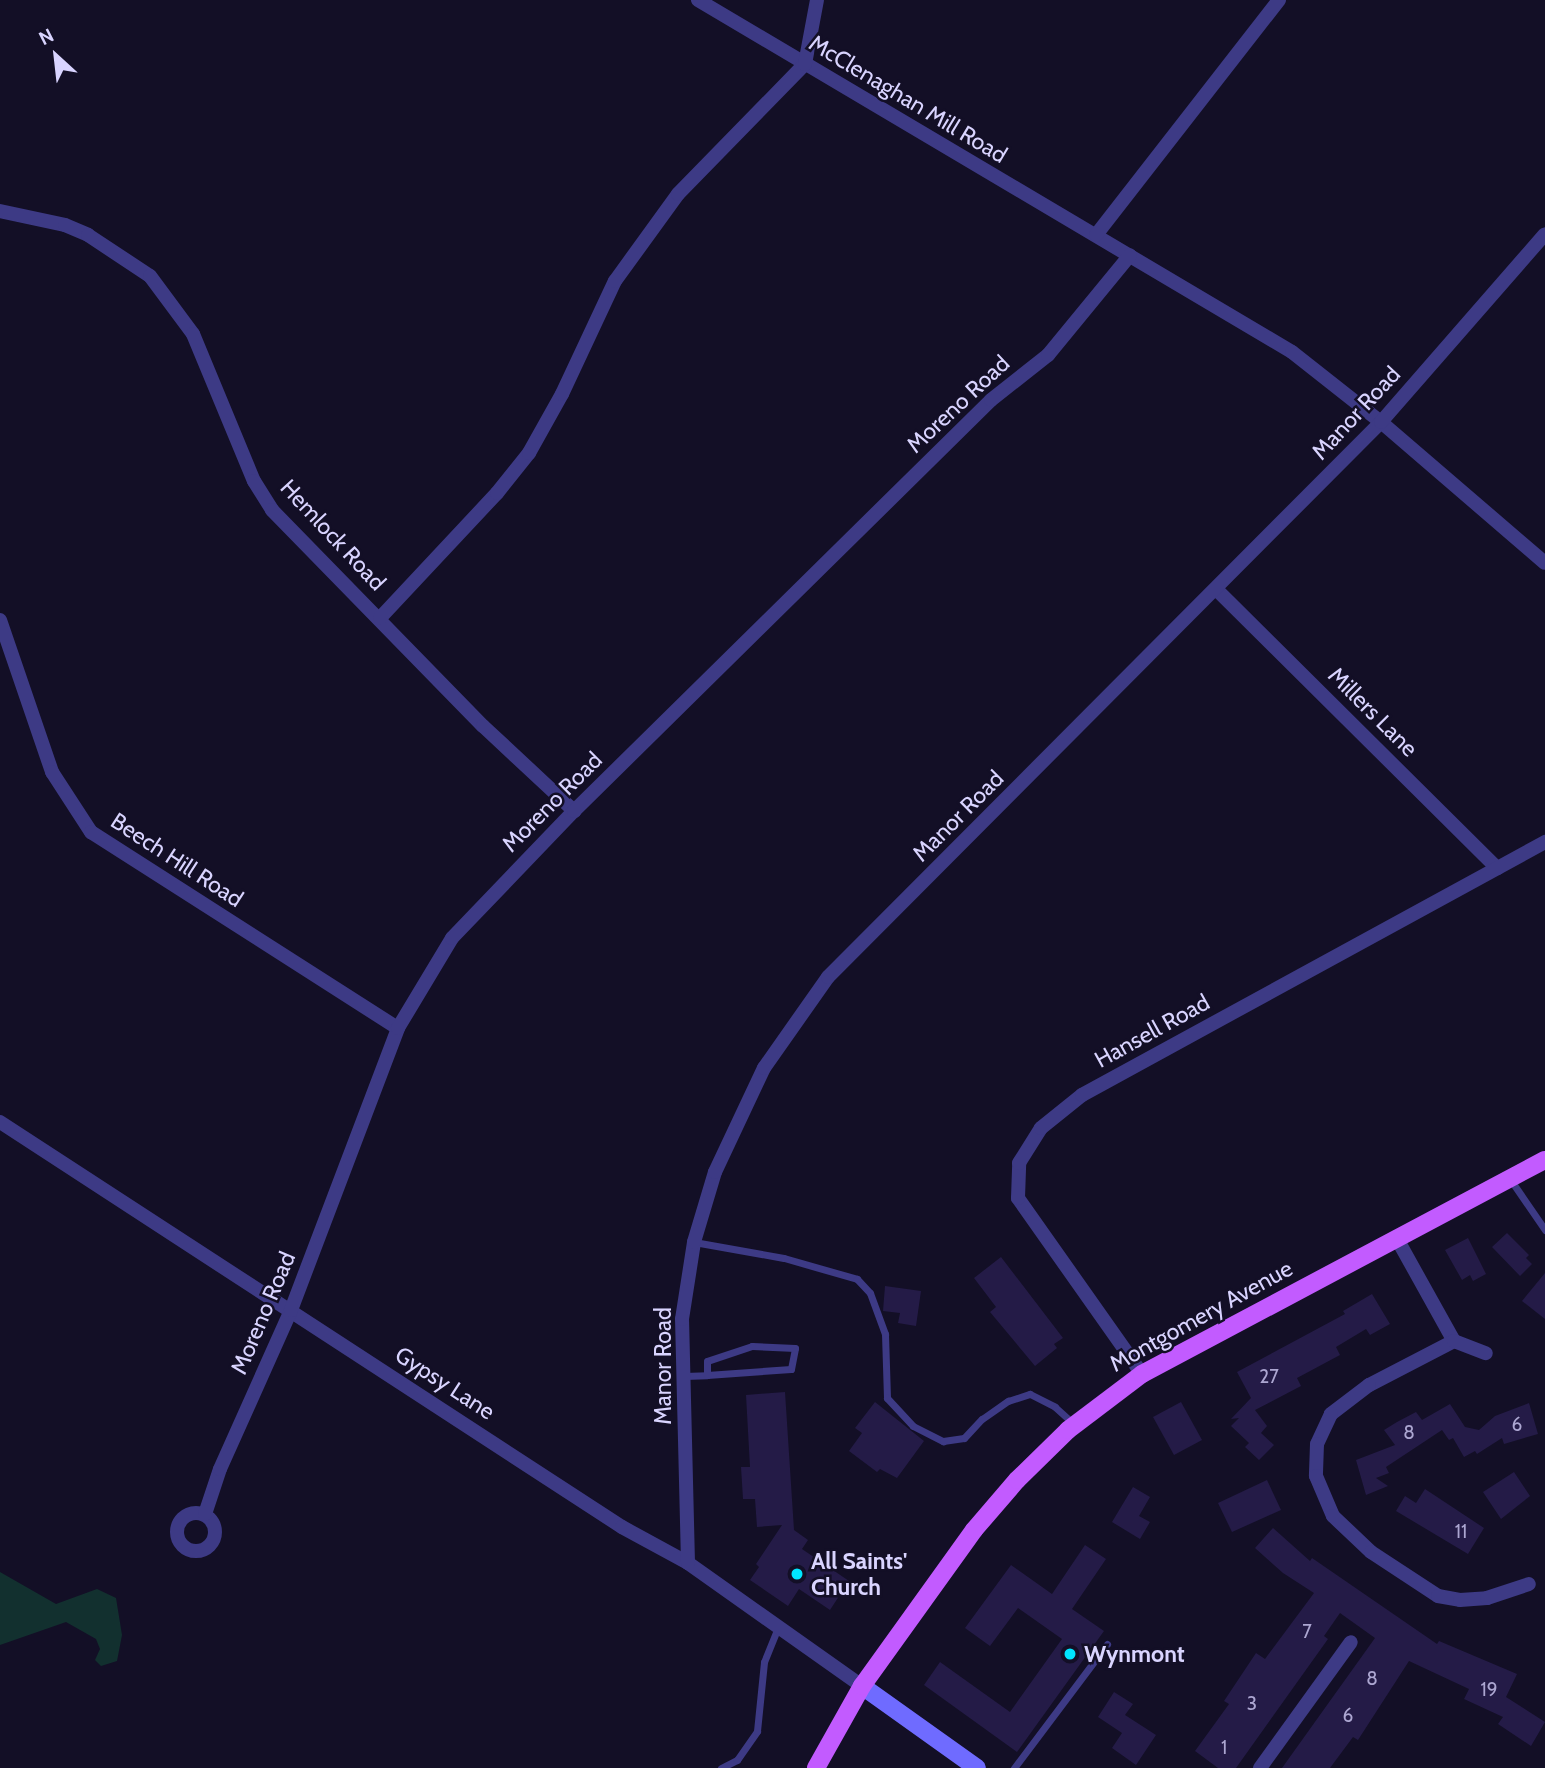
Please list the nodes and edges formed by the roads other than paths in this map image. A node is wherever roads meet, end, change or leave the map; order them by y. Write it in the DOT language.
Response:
graph roads {
  1 [pos="698,0"];
  2 [pos="817,0"];
  3 [pos="1279,0"];
  4 [pos="804,64"];
  5 [pos="0,211"];
  6 [pos="1545,234"];
  7 [pos="1096,235"];
  8 [pos="1130,255"];
  9 [pos="1381,422"];
  10 [pos="1545,563"];
  11 [pos="1217,590"];
  12 [pos="380,618"];
  13 [pos="0,620"];
  14 [pos="574,811"];
  15 [pos="1545,842"];
  16 [pos="1497,867"];
  17 [pos="398,1028"];
  18 [pos="0,1122"];
  19 [pos="1545,1160"];
  20 [pos="1510,1178"];
  21 [pos="1545,1230"];
  22 [pos="1396,1237"];
  23 [pos="694,1242"];
  24 [pos="291,1310"];
  25 [pos="1454,1341"];
  26 [pos="1486,1353"];
  27 [pos="1142,1374"];
  28 [pos="707,1375"];
  29 [pos="683,1376"];
  30 [pos="1075,1424"];
  31 [pos="205,1514"];
  32 [pos="688,1563"];
  33 [pos="1529,1584"];
  34 [pos="777,1629"];
  35 [pos="1351,1642"];
  36 [pos="1107,1644"];
  37 [pos="862,1686"];
  38 [pos="721,1768"];
  39 [pos="816,1768"];
  40 [pos="977,1768"];
  41 [pos="1014,1768"];
  42 [pos="1260,1768"];
  1 -- 4 [label="street, McClenaghan Mill Road"];
  2 -- 4 [label="street"];
  3 -- 7 [label="street"];
  4 -- 7 [label="street, McClenaghan Mill Road"];
  4 -- 12 [label="street"];
  5 -- 12 [label="street, Hemlock Road"];
  6 -- 9 [label="street, Manor Road"];
  7 -- 8 [label="street, McClenaghan Mill Road"];
  8 -- 9 [label="street"];
  8 -- 14 [label="street, Moreno Road"];
  9 -- 10 [label="street"];
  9 -- 11 [label="street, Manor Road"];
  11 -- 16 [label="street, Millers Lane"];
  11 -- 23 [label="street, Manor Road"];
  12 -- 14 [label="street, Hemlock Road"];
  13 -- 17 [label="street, Beech Hill Road"];
  14 -- 17 [label="street, Moreno Road"];
  15 -- 16 [label="street, Hansell Road"];
  16 -- 27 [label="street, Hansell Road"];
  17 -- 24 [label="street, Moreno Road"];
  18 -- 24 [label="street, Gypsy Lane"];
  19 -- 20 [label="main road, Montgomery Avenue"];
  20 -- 21 [label="lane"];
  20 -- 22 [label="main road, Montgomery Avenue"];
  22 -- 25 [label="street"];
  22 -- 27 [label="main road, Montgomery Avenue"];
  23 -- 29 [label="street, Manor Road"];
  23 -- 30 [label="lane"];
  24 -- 31 [label="street, Moreno Road"];
  24 -- 32 [label="street, Gypsy Lane"];
  25 -- 26 [label="street"];
  25 -- 33 [label="street"];
  27 -- 30 [label="main road, Montgomery Avenue"];
  28 -- 28 [label="lane"];
  28 -- 29 [label="lane"];
  29 -- 32 [label="street, Manor Road"];
  30 -- 37 [label="main road, Montgomery Avenue"];
  32 -- 34 [label="street, Gypsy Lane"];
  34 -- 37 [label="street, Gypsy Lane"];
  34 -- 38 [label="lane"];
  35 -- 42 [label="street"];
  36 -- 41 [label="lane"];
  37 -- 39 [label="main road, Montgomery Avenue"];
  37 -- 40 [label="street"];
}
